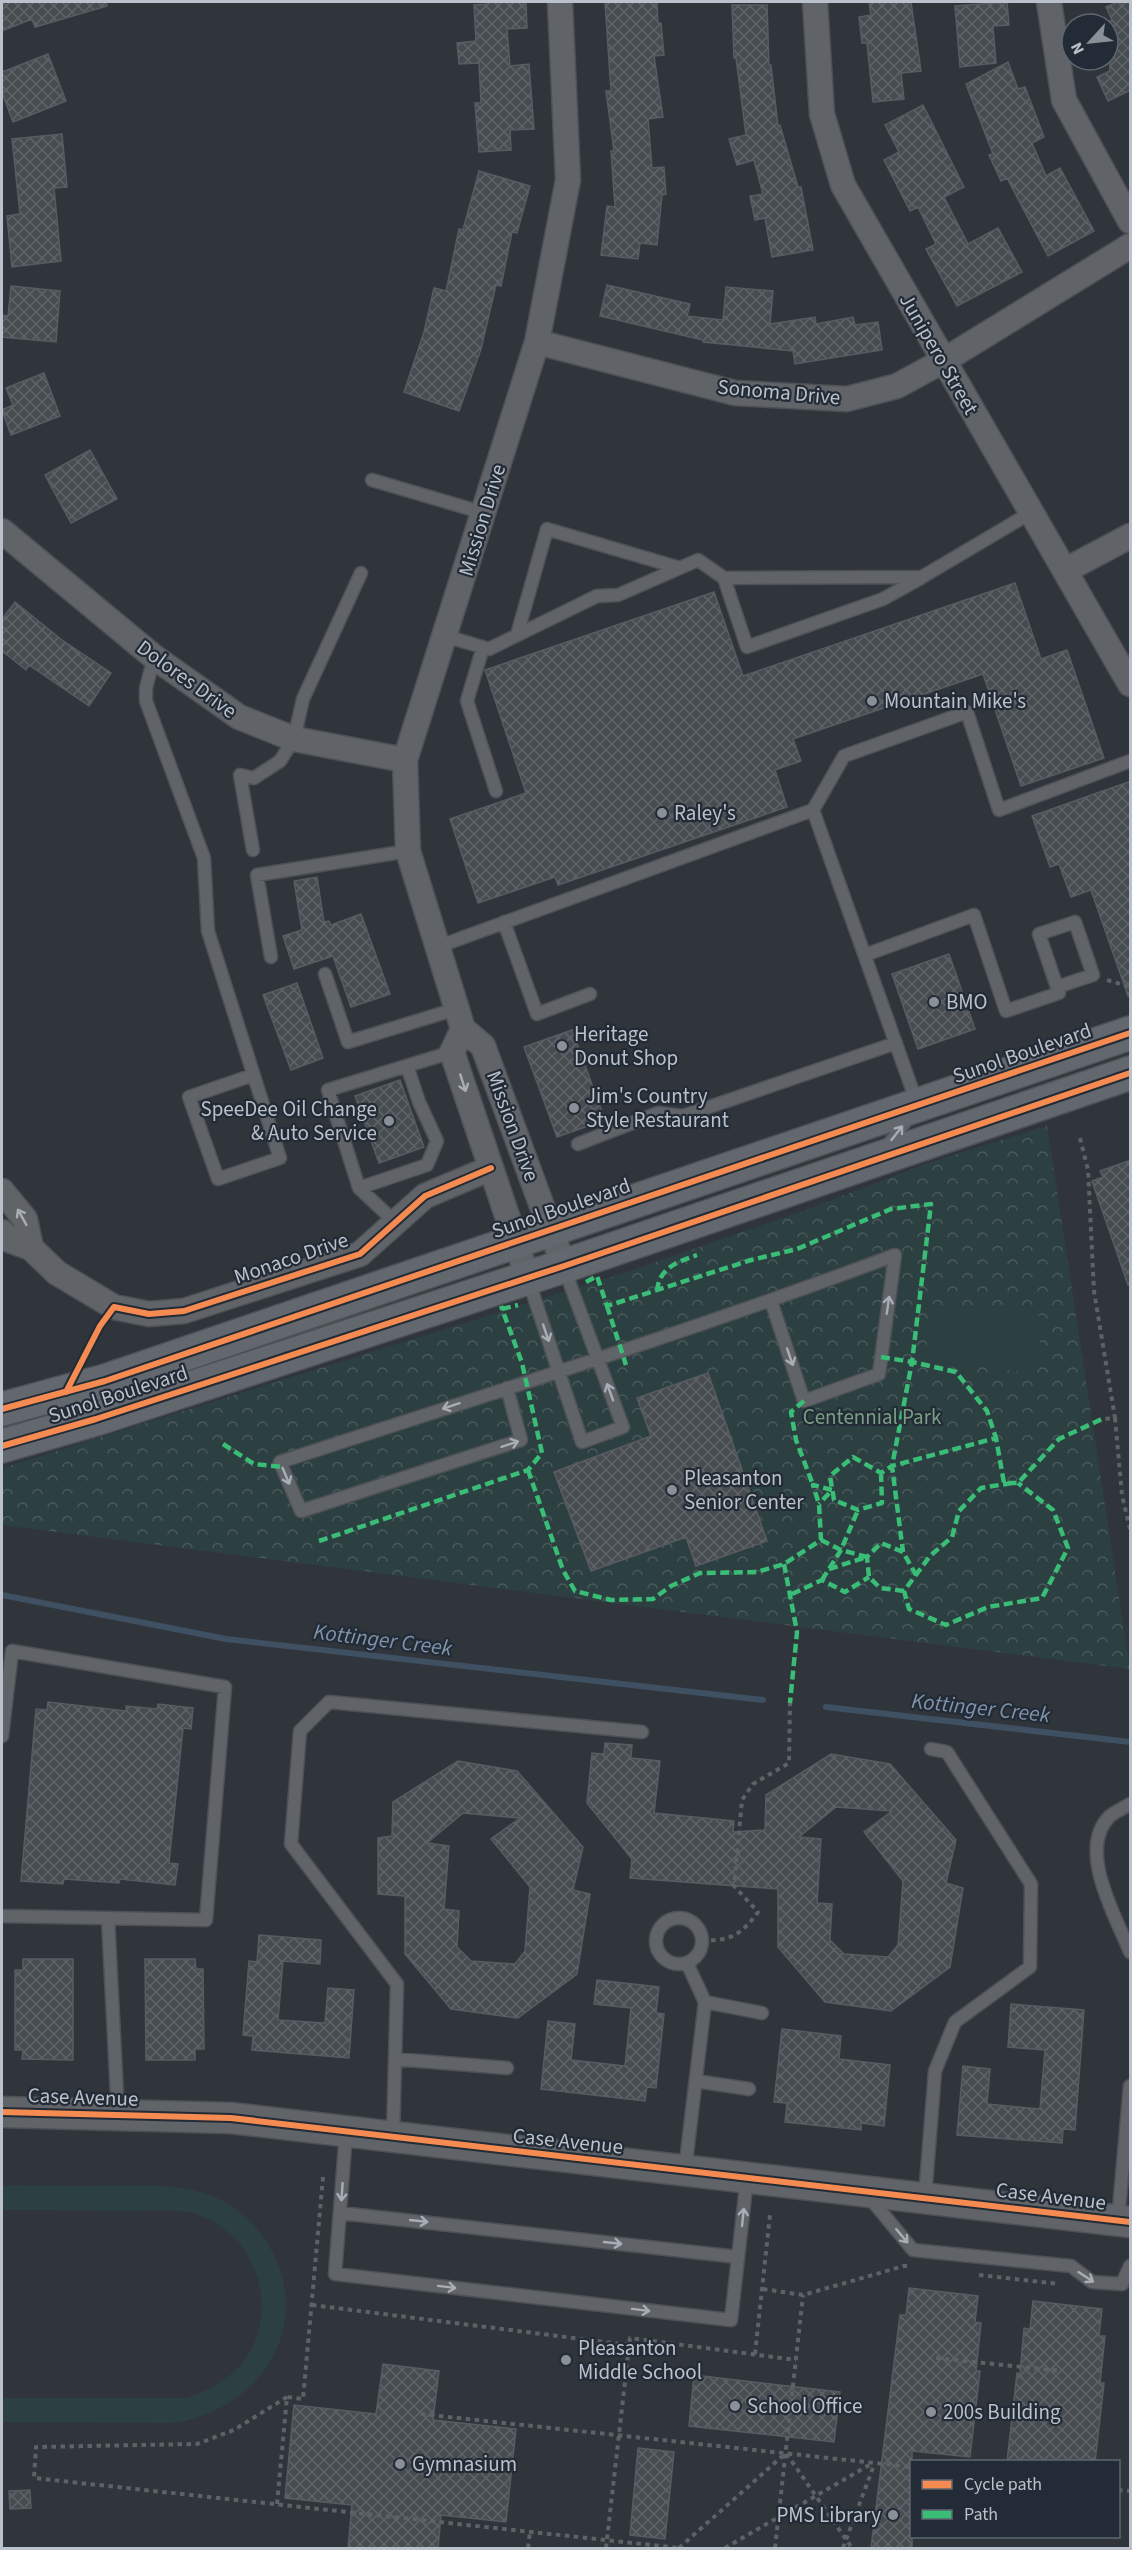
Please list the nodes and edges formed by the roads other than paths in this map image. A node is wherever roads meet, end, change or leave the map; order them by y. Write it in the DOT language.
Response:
graph roads {
  1 [pos="560,2"];
  2 [pos="815,2"];
  3 [pos="1048,2"];
  4 [pos="1131,221"];
  5 [pos="1131,246"];
  6 [pos="537,342"];
  7 [pos="943,362"];
  8 [pos="372,480"];
  9 [pos="1032,512"];
  10 [pos="484,513"];
  11 [pos="2,531"];
  12 [pos="1131,536"];
  13 [pos="680,568"];
  14 [pos="1066,570"];
  15 [pos="361,573"];
  16 [pos="724,578"];
  17 [pos="922,578"];
  18 [pos="445,636"];
  19 [pos="516,636"];
  20 [pos="483,647"];
  21 [pos="154,657"];
  22 [pos="1131,684"];
  23 [pos="294,739"];
  24 [pos="405,760"];
  25 [pos="1131,761"];
  26 [pos="496,791"];
  27 [pos="813,810"];
  28 [pos="253,850"];
  29 [pos="408,851"];
  30 [pos="504,922"];
  31 [pos="437,946"];
  32 [pos="865,955"];
  33 [pos="271,957"];
  34 [pos="325,974"];
  35 [pos="1057,987"];
  36 [pos="590,994"];
  37 [pos="460,1019"];
  38 [pos="1131,1033"];
  39 [pos="896,1042"];
  40 [pos="452,1052"];
  41 [pos="407,1065"];
  42 [pos="1131,1073"];
  43 [pos="253,1075"];
  44 [pos="918,1106"];
  45 [pos="578,1144"];
  46 [pos="876,1160"];
  47 [pos="491,1168"];
  48 [pos="359,1188"];
  49 [pos="2,1191"];
  50 [pos="395,1222"];
  51 [pos="550,1228"];
  52 [pos="2,1232"];
  53 [pos="515,1241"];
  54 [pos="31,1248"];
  55 [pos="564,1266"];
  56 [pos="528,1278"];
  57 [pos="771,1301"];
  58 [pos="597,1358"];
  59 [pos="559,1370"];
  60 [pos="507,1388"];
  61 [pos="2,1409"];
  62 [pos="2,1446"];
  63 [pos="642,1732"];
  64 [pos="2,1736"];
  65 [pos="932,1749"];
  66 [pos="1131,1804"];
  67 [pos="2,1916"];
  68 [pos="108,1918"];
  69 [pos="1131,1952"];
  70 [pos="687,1963"];
  71 [pos="705,2002"];
  72 [pos="762,2013"];
  73 [pos="395,2059"];
  74 [pos="507,2068"];
  75 [pos="696,2081"];
  76 [pos="1131,2086"];
  77 [pos="749,2089"];
  78 [pos="2,2112"];
  79 [pos="118,2115"];
  80 [pos="346,2133"];
  81 [pos="393,2138"];
  82 [pos="685,2171"];
  83 [pos="747,2178"];
  84 [pos="864,2192"];
  85 [pos="924,2198"];
  86 [pos="340,2213"];
  87 [pos="1124,2221"];
  88 [pos="738,2257"];
  89 [pos="1131,2266"];
  1 -- 6 [label="street, Mission Drive"];
  2 -- 7 [label="street, Junipero Street"];
  3 -- 4 [label="street"];
  5 -- 7 [label="street, Sonoma Drive"];
  6 -- 7 [label="street, Sonoma Drive"];
  6 -- 10 [label="street, Mission Drive"];
  7 -- 9 [label="street, Junipero Street"];
  8 -- 10 [label="lane"];
  9 -- 14 [label="street, Junipero Street"];
  9 -- 17 [label="lane"];
  10 -- 18 [label="street, Mission Drive"];
  11 -- 21 [label="street, Dolores Drive"];
  12 -- 14 [label="street"];
  13 -- 16 [label="lane"];
  13 -- 19 [label="lane"];
  13 -- 19 [label="lane"];
  14 -- 22 [label="street, Junipero Street"];
  15 -- 23 [label="lane"];
  16 -- 17 [label="lane"];
  16 -- 17 [label="lane"];
  18 -- 20 [label="lane"];
  18 -- 24 [label="street, Mission Drive"];
  19 -- 20 [label="lane"];
  20 -- 26 [label="lane"];
  21 -- 23 [label="street, Dolores Drive"];
  21 -- 43 [label="lane"];
  23 -- 24 [label="street, Dolores Drive"];
  23 -- 28 [label="lane"];
  24 -- 29 [label="street, Mission Drive"];
  25 -- 27 [label="lane"];
  27 -- 30 [label="lane"];
  27 -- 32 [label="lane"];
  29 -- 31 [label="street, Mission Drive"];
  29 -- 33 [label="lane"];
  30 -- 31 [label="lane"];
  30 -- 36 [label="lane"];
  31 -- 37 [label="street, Mission Drive"];
  32 -- 35 [label="lane"];
  32 -- 39 [label="lane"];
  34 -- 37 [label="lane"];
  35 -- 35 [label="lane"];
  37 -- 40 [label="street"];
  37 -- 51 [label="street, Mission Drive"];
  38 -- 44 [label="main road, Sunol Boulevard"];
  39 -- 44 [label="lane"];
  39 -- 45 [label="lane"];
  40 -- 41 [label="lane"];
  40 -- 47 [label="street, Mission Drive, one-way"];
  41 -- 48 [label="lane"];
  41 -- 48 [label="lane"];
  42 -- 46 [label="main road, Sunol Boulevard"];
  43 -- 43 [label="lane"];
  46 -- 44 [label="lane, one-way"];
  44 -- 51 [label="main road, Sunol Boulevard"];
  46 -- 55 [label="main road, Sunol Boulevard"];
  47 -- 50 [label="street, Monaco Drive"];
  47 -- 53 [label="street, Mission Drive"];
  48 -- 50 [label="lane"];
  54 -- 49 [label="street, one-way"];
  50 -- 54 [label="street, Monaco Drive"];
  51 -- 53 [label="main road, Sunol Boulevard"];
  51 -- 55 [label="street, Mission Drive"];
  52 -- 54 [label="street, Monaco Drive"];
  53 -- 56 [label="street, Mission Drive"];
  53 -- 61 [label="main road, Sunol Boulevard"];
  55 -- 56 [label="main road, Sunol Boulevard"];
  55 -- 58 [label="lane"];
  56 -- 59 [label="lane, one-way"];
  56 -- 62 [label="main road, Sunol Boulevard"];
  57 -- 57 [label="lane, one-way"];
  57 -- 58 [label="lane"];
  58 -- 59 [label="lane"];
  59 -- 58 [label="lane, one-way"];
  59 -- 60 [label="lane"];
  60 -- 60 [label="lane, one-way"];
  63 -- 73 [label="lane"];
  64 -- 68 [label="lane"];
  65 -- 85 [label="lane"];
  66 -- 69 [label="lane"];
  67 -- 68 [label="lane"];
  68 -- 79 [label="lane"];
  70 -- 70 [label="lane"];
  70 -- 71 [label="lane"];
  71 -- 72 [label="lane"];
  71 -- 75 [label="lane"];
  73 -- 74 [label="lane"];
  73 -- 81 [label="lane"];
  75 -- 77 [label="lane"];
  75 -- 82 [label="lane"];
  76 -- 87 [label="lane"];
  78 -- 79 [label="street, Case Avenue"];
  79 -- 80 [label="street, Case Avenue"];
  80 -- 81 [label="street, Case Avenue"];
  80 -- 86 [label="lane, one-way"];
  81 -- 82 [label="street, Case Avenue"];
  82 -- 83 [label="street, Case Avenue"];
  83 -- 84 [label="street, Case Avenue"];
  88 -- 83 [label="lane, one-way"];
  84 -- 85 [label="street, Case Avenue"];
  84 -- 89 [label="lane, one-way"];
  85 -- 87 [label="street, Case Avenue"];
  86 -- 88 [label="lane, one-way"];
  86 -- 88 [label="lane, one-way"];
}
